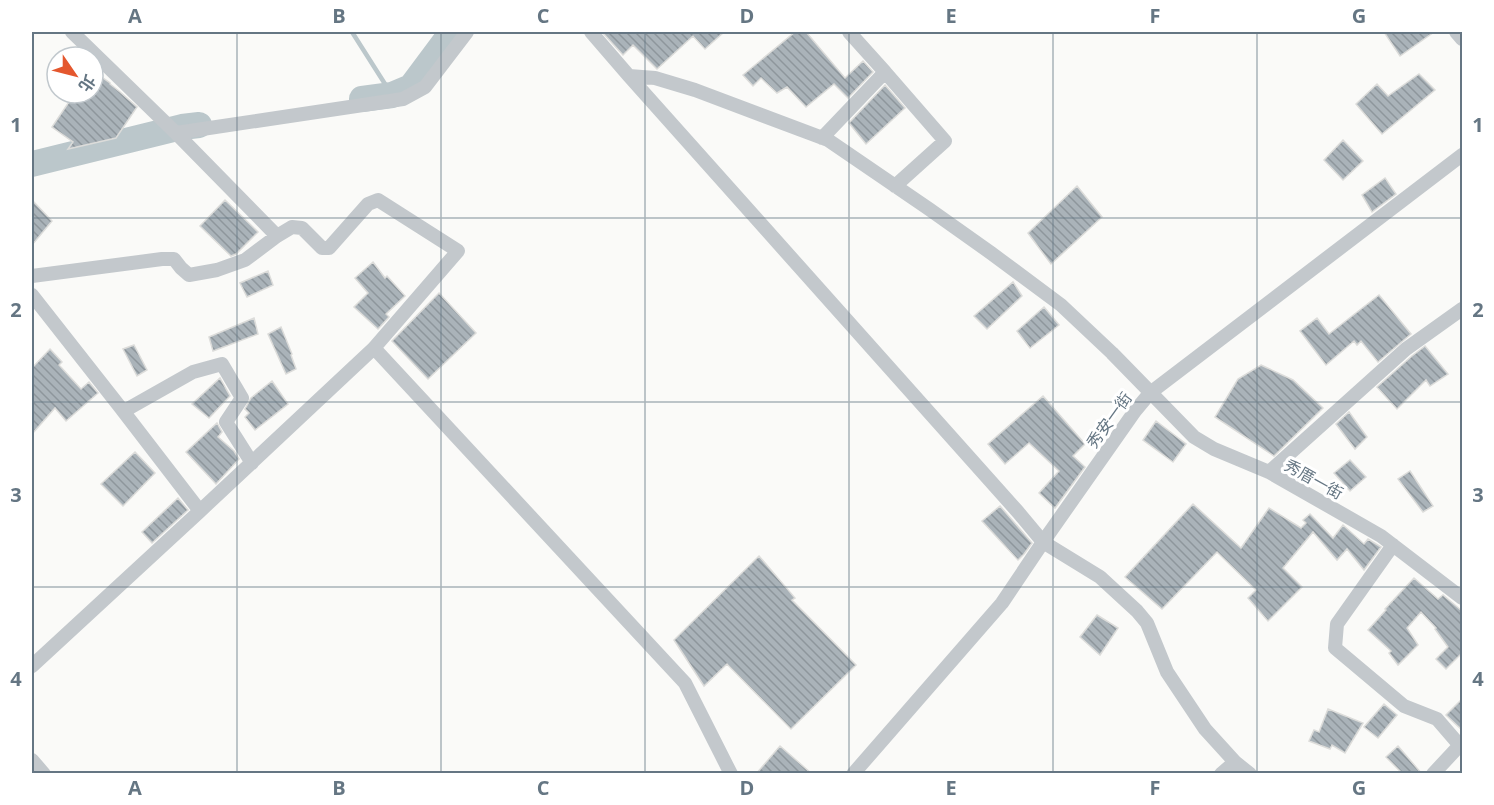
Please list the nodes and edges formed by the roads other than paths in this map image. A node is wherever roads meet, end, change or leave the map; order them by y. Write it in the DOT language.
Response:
graph roads {
  1 [pos="72,32"];
  2 [pos="467,32"];
  3 [pos="591,32"];
  4 [pos="849,32"];
  5 [pos="1456,32"];
  6 [pos="1462,39"];
  7 [pos="885,72"];
  8 [pos="629,76"];
  9 [pos="176,133"];
  10 [pos="822,138"];
  11 [pos="1462,155"];
  12 [pos="895,186"];
  13 [pos="277,236"];
  14 [pos="32,276"];
  15 [pos="32,296"];
  16 [pos="1462,309"];
  17 [pos="374,348"];
  18 [pos="1150,393"];
  19 [pos="124,411"];
  20 [pos="252,463"];
  21 [pos="1269,472"];
  22 [pos="200,511"];
  23 [pos="1043,542"];
  24 [pos="1393,545"];
  25 [pos="1462,598"];
  26 [pos="32,666"];
  27 [pos="1462,746"];
  28 [pos="32,760"];
  29 [pos="1235,762"];
  30 [pos="44,774"];
  31 [pos="731,774"];
  32 [pos="853,774"];
  33 [pos="1221,774"];
  34 [pos="1250,774"];
  35 [pos="1434,774"];
  1 -- 9 [label="street"];
  2 -- 9 [label="street"];
  3 -- 8 [label="street"];
  4 -- 7 [label="street"];
  5 -- 6 [label="street"];
  7 -- 10 [label="street"];
  7 -- 12 [label="street"];
  8 -- 10 [label="street, 秀厝一街"];
  8 -- 23 [label="street"];
  9 -- 13 [label="street"];
  10 -- 12 [label="street, 秀厝一街"];
  11 -- 18 [label="street, 秀安一街"];
  12 -- 18 [label="street, 秀厝一街"];
  13 -- 14 [label="street"];
  13 -- 17 [label="street"];
  15 -- 19 [label="street"];
  16 -- 21 [label="street"];
  17 -- 20 [label="street"];
  17 -- 31 [label="street"];
  18 -- 21 [label="street, 秀厝一街"];
  18 -- 23 [label="street, 秀安一街"];
  19 -- 20 [label="street"];
  19 -- 22 [label="street"];
  20 -- 22 [label="street"];
  21 -- 24 [label="street, 秀厝一街"];
  22 -- 26 [label="street"];
  23 -- 29 [label="street"];
  23 -- 32 [label="street, 秀安一街"];
  24 -- 25 [label="street, 秀厝一街"];
  24 -- 27 [label="street"];
  27 -- 35 [label="street"];
  28 -- 30 [label="street"];
  29 -- 33 [label="street"];
  29 -- 34 [label="street"];
}
